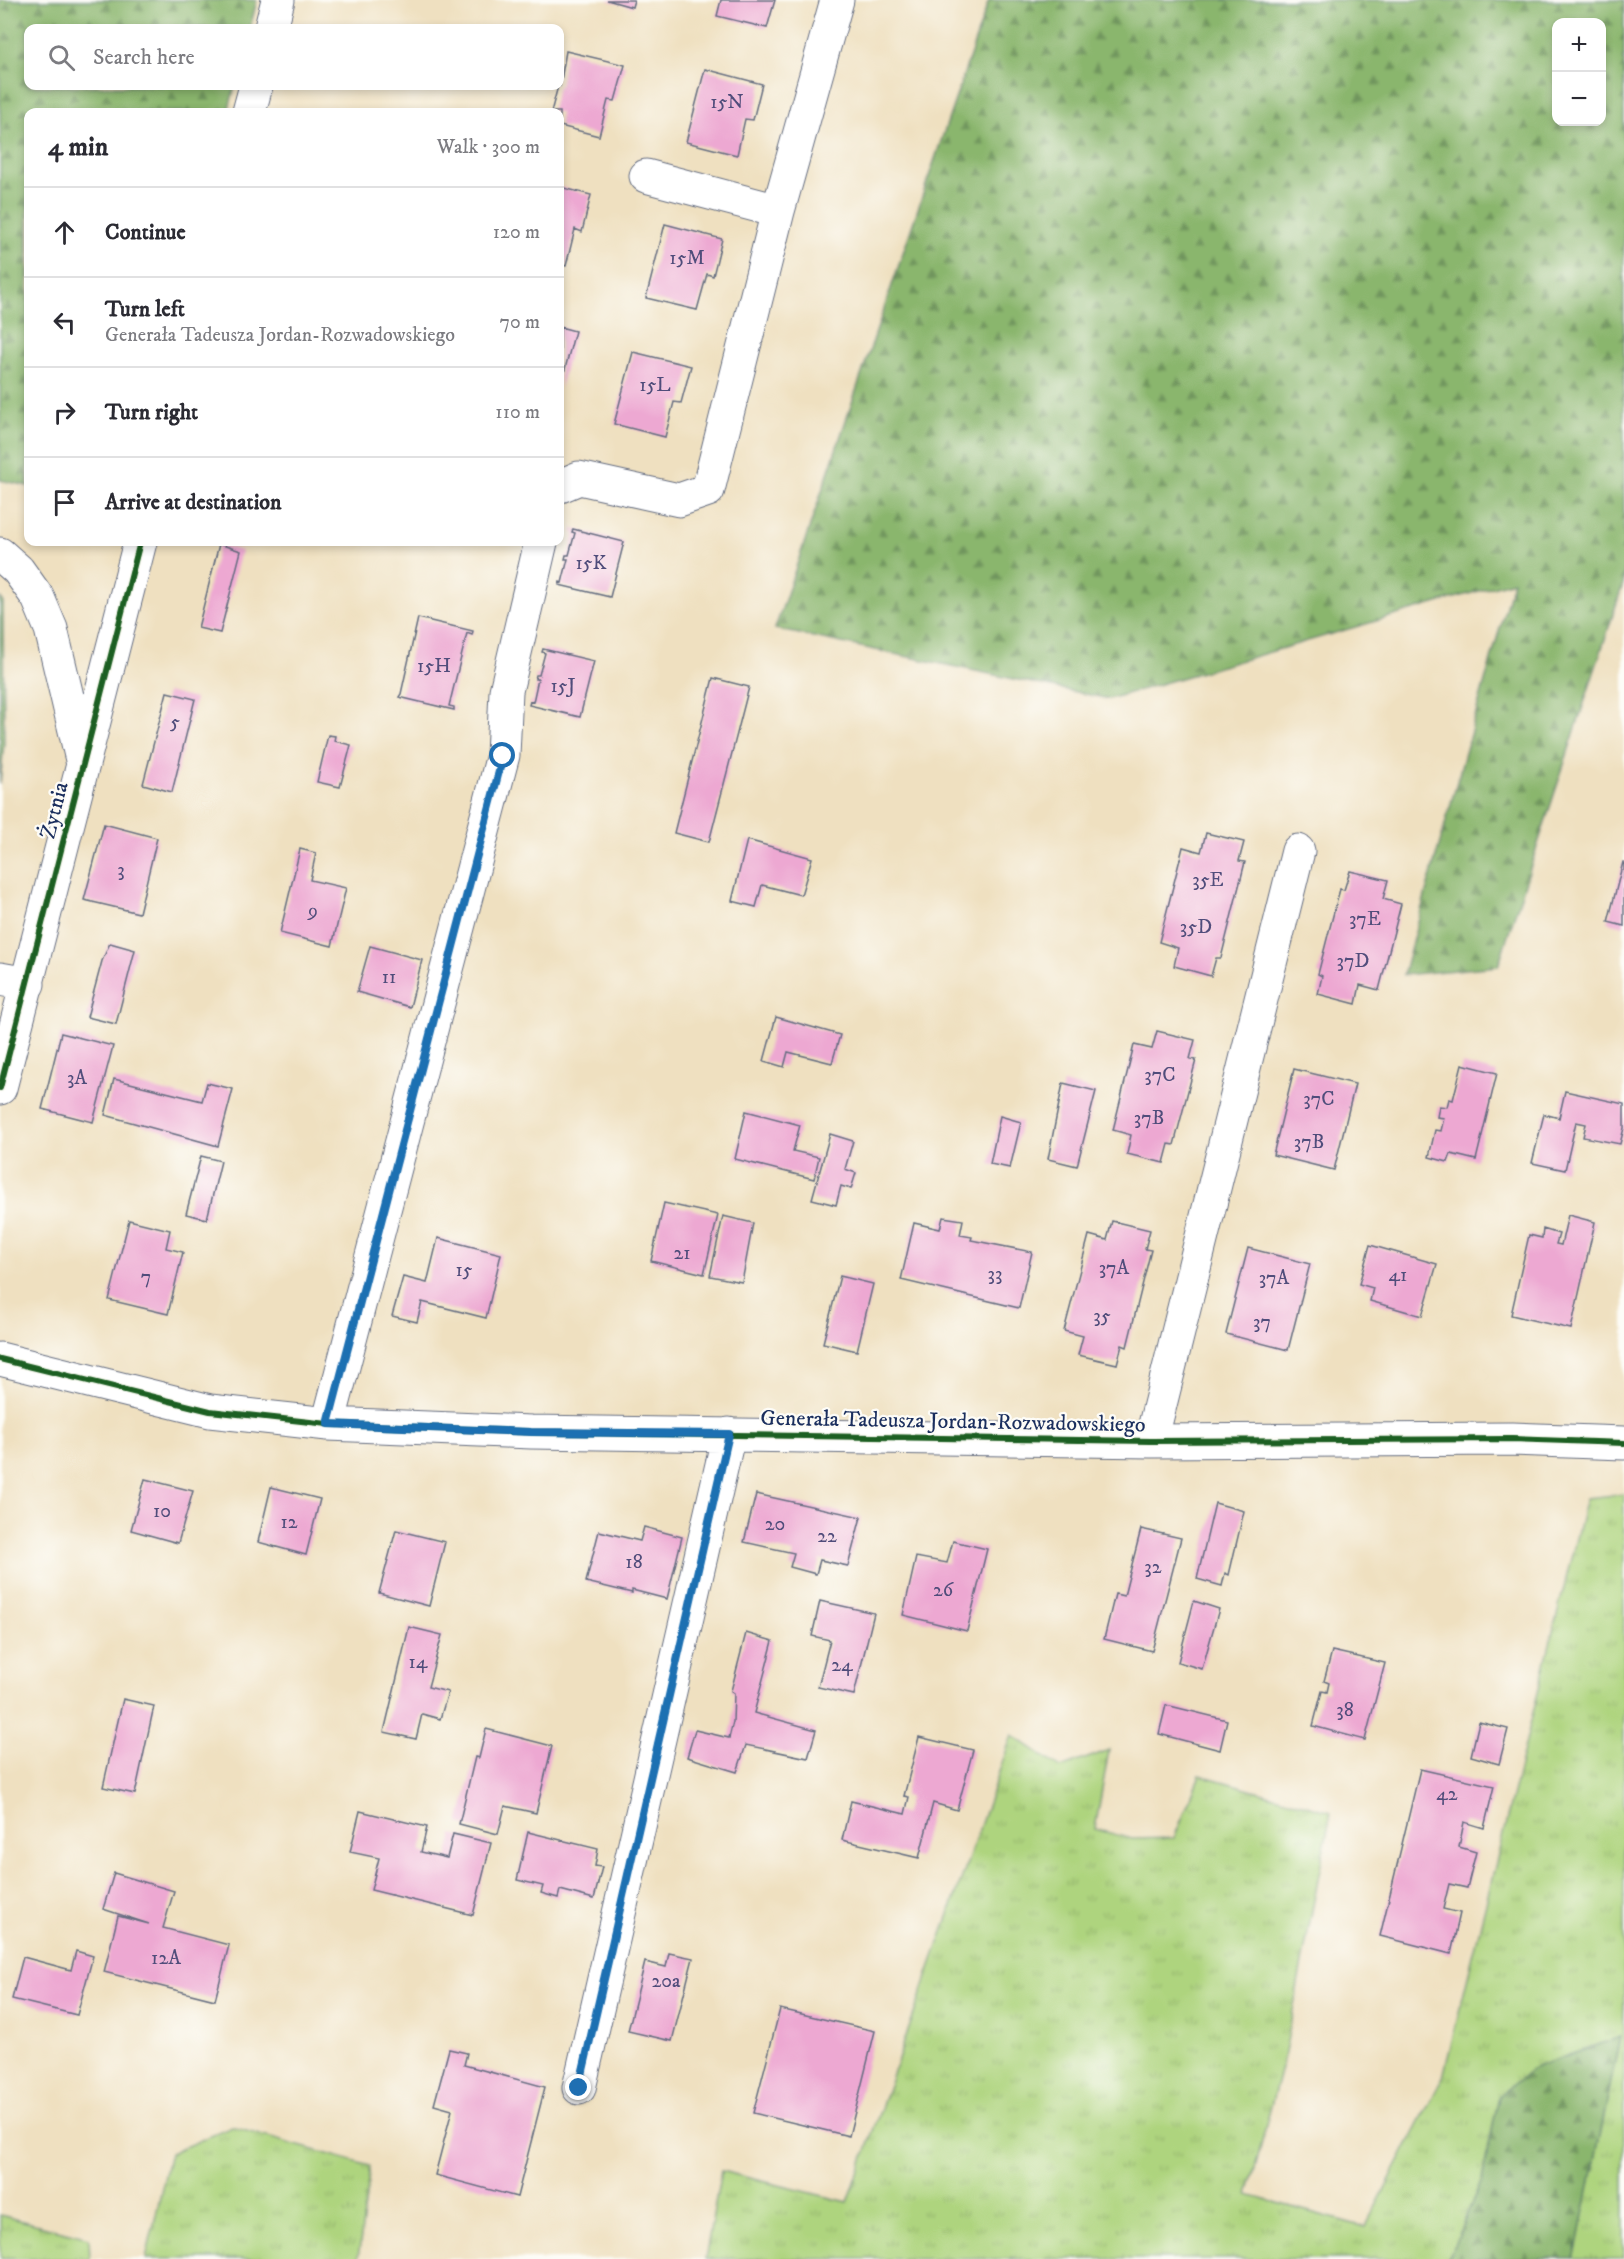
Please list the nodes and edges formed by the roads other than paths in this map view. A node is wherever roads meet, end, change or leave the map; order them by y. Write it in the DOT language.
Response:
graph roads {
  1 [pos="278,0"];
  2 [pos="837,0"];
  3 [pos="272,24"];
  4 [pos="255,90"];
  5 [pos="250,108"];
  6 [pos="646,176"];
  7 [pos="778,211"];
  8 [pos="564,484"];
  9 [pos="139,546"];
  10 [pos="540,546"];
  11 [pos="0,554"];
  12 [pos="83,765"];
  13 [pos="1298,851"];
  14 [pos="14,982"];
  15 [pos="0,1088"];
  16 [pos="0,1359"];
  17 [pos="328,1424"];
  18 [pos="729,1434"];
  19 [pos="1151,1441"];
  20 [pos="1624,1443"];
  21 [pos="579,2088"];
  1 -- 3 [label="street"];
  2 -- 7 [label="street"];
  4 -- 5 [label="street"];
  6 -- 7 [label="street"];
  7 -- 8 [label="street"];
  9 -- 12 [label="street, Żytnia"];
  10 -- 17 [label="street"];
  11 -- 12 [label="street"];
  12 -- 14 [label="street, Żytnia"];
  13 -- 19 [label="street"];
  14 -- 15 [label="street, Żytnia"];
  16 -- 17 [label="street, Generała Tadeusza Jordan-Rozwadowskiego"];
  17 -- 18 [label="street, Generała Tadeusza Jordan-Rozwadowskiego"];
  18 -- 19 [label="street, Generała Tadeusza Jordan-Rozwadowskiego"];
  18 -- 21 [label="street"];
  19 -- 20 [label="street, Generała Tadeusza Jordan-Rozwadowskiego"];
}
